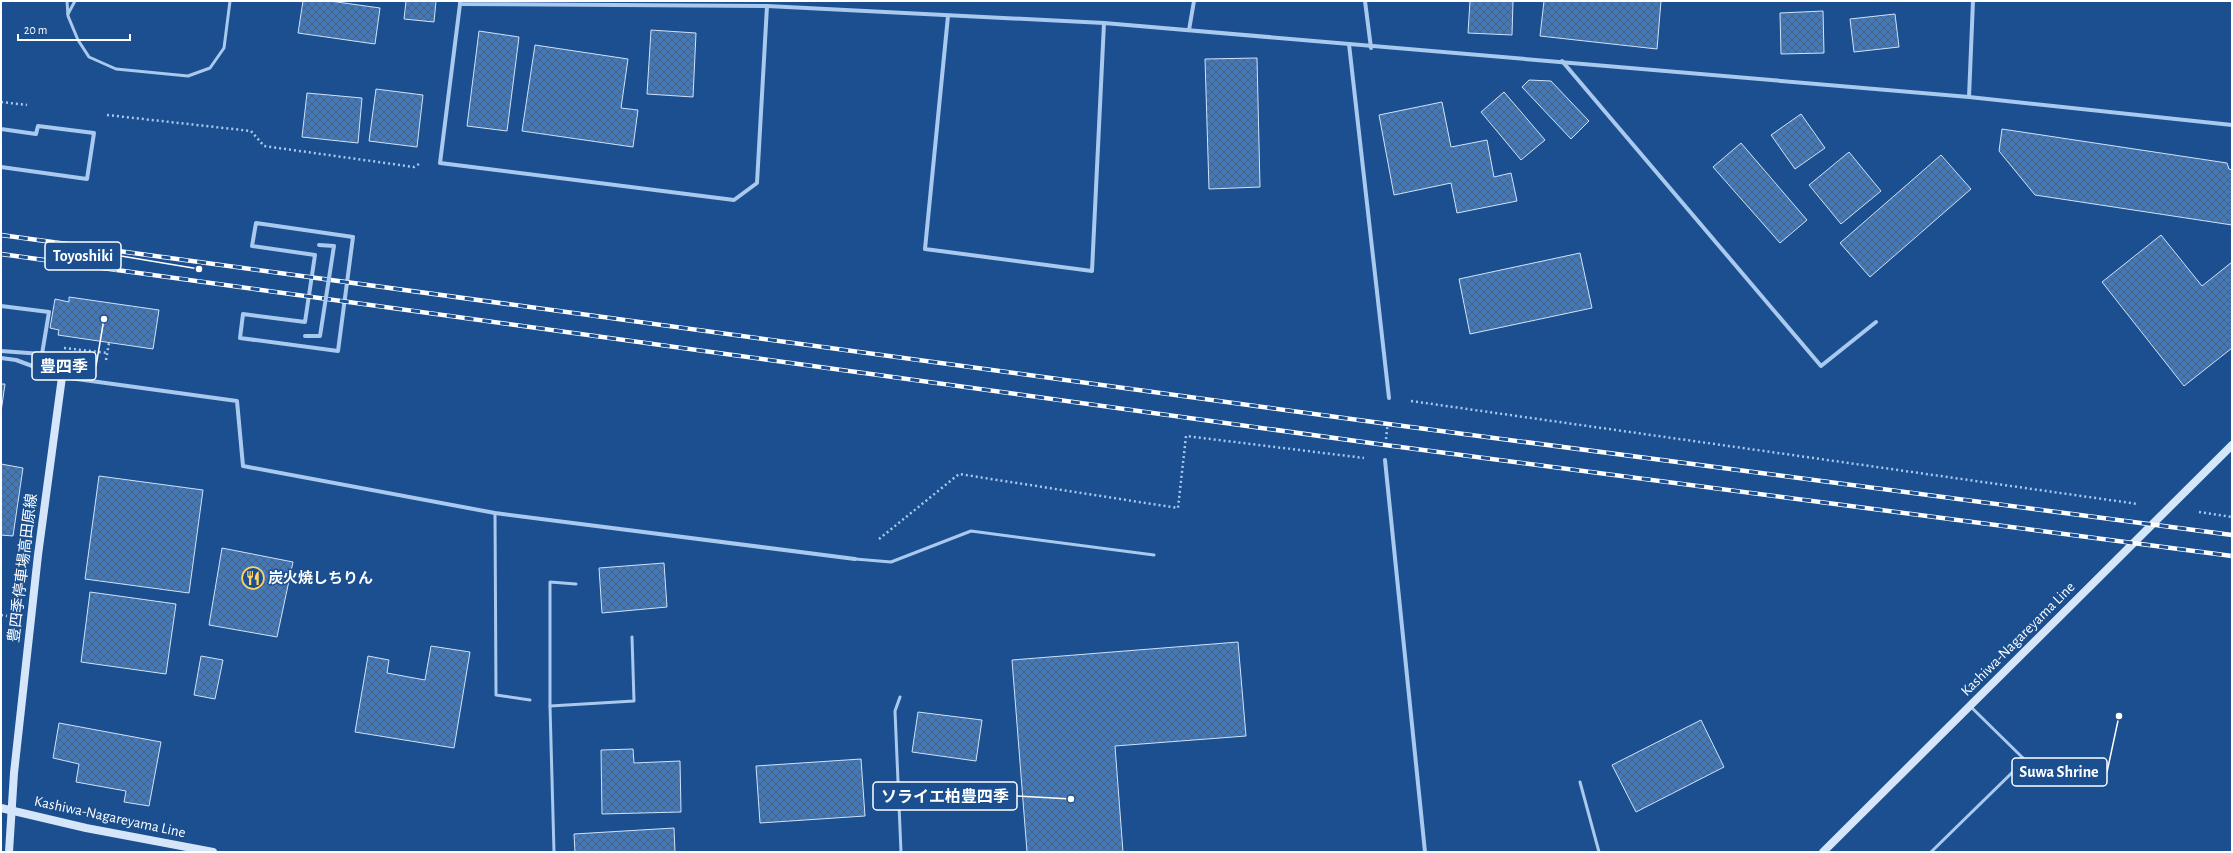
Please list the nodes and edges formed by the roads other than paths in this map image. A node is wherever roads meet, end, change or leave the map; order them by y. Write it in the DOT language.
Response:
graph roads {
  1 [pos="67,1"];
  2 [pos="75,1"];
  3 [pos="230,1"];
  4 [pos="1194,1"];
  5 [pos="1365,1"];
  6 [pos="1973,1"];
  7 [pos="460,2"];
  8 [pos="767,6"];
  9 [pos="68,16"];
  10 [pos="948,16"];
  11 [pos="1104,23"];
  12 [pos="1189,30"];
  13 [pos="1349,44"];
  14 [pos="1372,48"];
  15 [pos="1562,61"];
  16 [pos="1970,97"];
  17 [pos="2232,125"];
  18 [pos="1,129"];
  19 [pos="1,167"];
  20 [pos="256,223"];
  21 [pos="319,244"];
  22 [pos="1,306"];
  23 [pos="1876,322"];
  24 [pos="305,336"];
  25 [pos="1,351"];
  26 [pos="1,358"];
  27 [pos="62,377"];
  28 [pos="1389,398"];
  29 [pos="2232,445"];
  30 [pos="1385,460"];
  31 [pos="495,513"];
  32 [pos="1154,555"];
  33 [pos="856,559"];
  34 [pos="576,584"];
  35 [pos="632,637"];
  36 [pos="900,697"];
  37 [pos="530,700"];
  38 [pos="550,706"];
  39 [pos="1970,706"];
  40 [pos="1580,782"];
  41 [pos="1,808"];
  42 [pos="10,810"];
  43 [pos="9,852"];
  44 [pos="213,852"];
  45 [pos="554,852"];
  46 [pos="901,852"];
  47 [pos="1426,852"];
  48 [pos="1599,852"];
  49 [pos="1823,852"];
  50 [pos="1931,852"];
  1 -- 9 [label="lane"];
  2 -- 9 [label="lane"];
  3 -- 9 [label="lane"];
  4 -- 12 [label="street"];
  5 -- 14 [label="street"];
  6 -- 16 [label="street"];
  7 -- 8 [label="street"];
  7 -- 8 [label="street"];
  8 -- 10 [label="street"];
  10 -- 11 [label="street"];
  10 -- 11 [label="street"];
  11 -- 12 [label="street"];
  12 -- 13 [label="street"];
  13 -- 14 [label="street"];
  13 -- 28 [label="street"];
  14 -- 15 [label="street"];
  15 -- 16 [label="street"];
  15 -- 23 [label="street"];
  16 -- 17 [label="street"];
  18 -- 19 [label="street"];
  20 -- 20 [label="street"];
  21 -- 24 [label="street, bridge"];
  22 -- 25 [label="street"];
  26 -- 27 [label="street"];
  27 -- 31 [label="street"];
  27 -- 42 [label="main road, 豊四季停車場高田原線"];
  29 -- 39 [label="main road, Kashiwa-Nagareyama Line"];
  30 -- 47 [label="street"];
  31 -- 33 [label="street"];
  31 -- 37 [label="lane"];
  32 -- 33 [label="lane"];
  34 -- 38 [label="lane"];
  35 -- 38 [label="lane"];
  36 -- 46 [label="lane"];
  38 -- 45 [label="lane"];
  39 -- 49 [label="main road, Kashiwa-Nagareyama Line"];
  39 -- 50 [label="lane"];
  40 -- 48 [label="lane"];
  41 -- 42 [label="main road, Kashiwa-Nagareyama Line"];
  42 -- 43 [label="main road, 豊四季停車場高田原線"];
  42 -- 44 [label="main road, Kashiwa-Nagareyama Line"];
}
